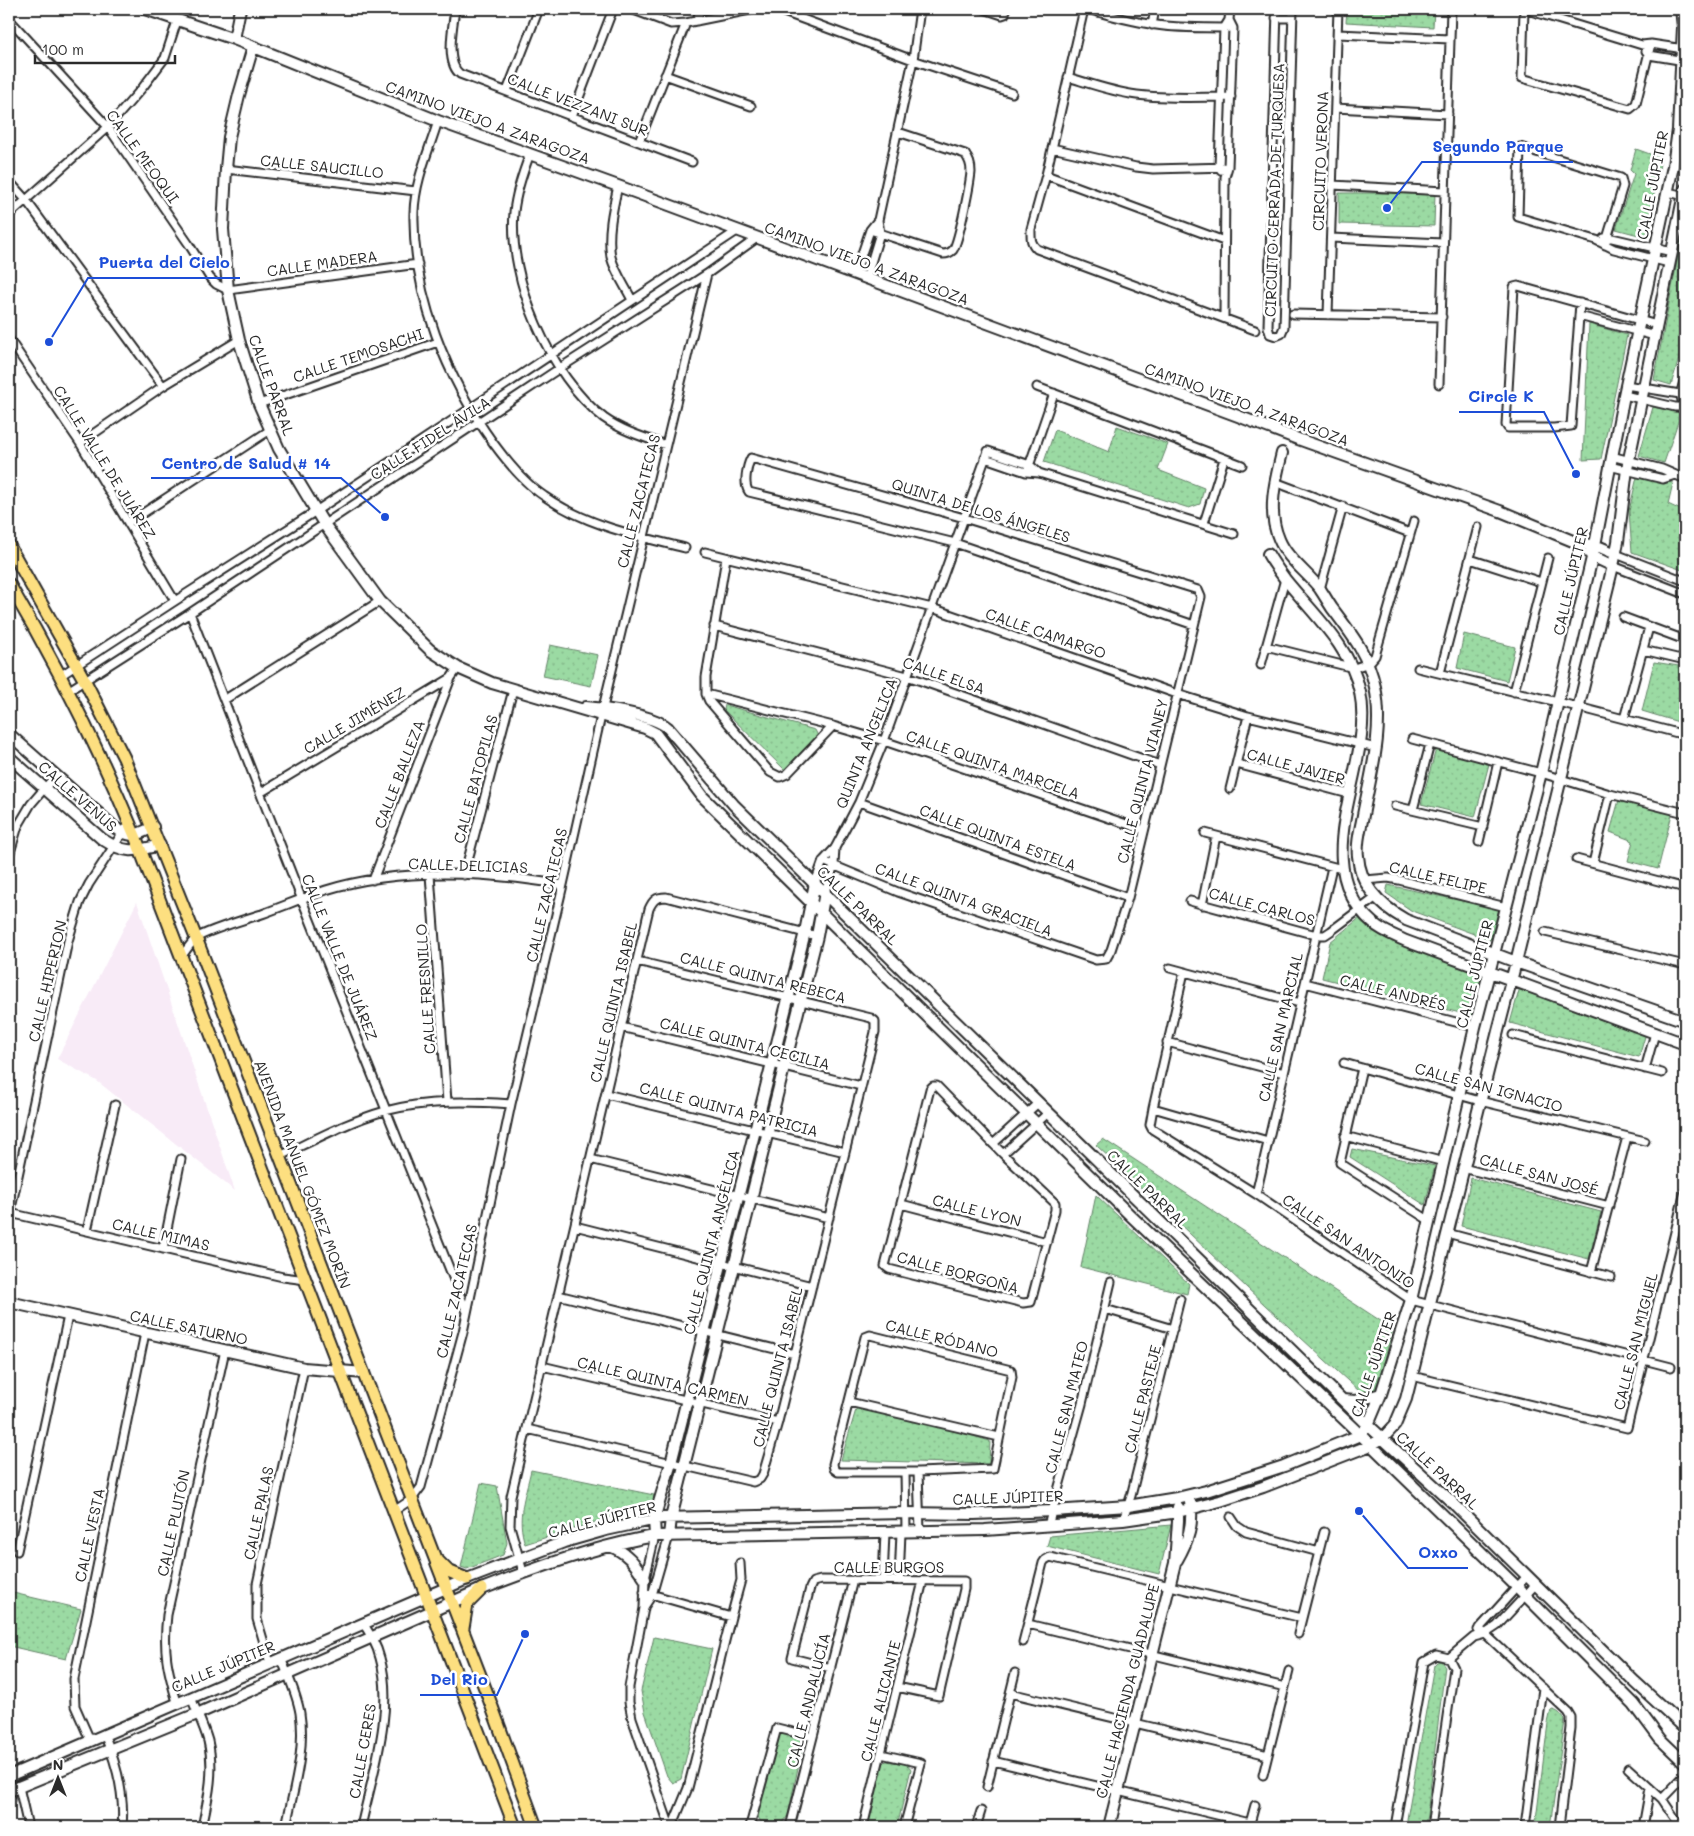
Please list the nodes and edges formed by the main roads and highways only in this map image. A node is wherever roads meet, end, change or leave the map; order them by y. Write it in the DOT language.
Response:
graph roads {
  1 [pos="9,546"];
  2 [pos="9,584"];
  3 [pos="434,1556"];
  4 [pos="468,1579"];
  5 [pos="482,1589"];
  6 [pos="463,1633"];
  7 [pos="515,1827"];
  8 [pos="536,1827"];
  1 -- 3 [label="main road, AVENIDA MANUEL GÓMEZ MORÍN"];
  2 -- 7 [label="main road"];
  3 -- 4 [label="main road"];
  3 -- 6 [label="main road, AVENIDA MANUEL GÓMEZ MORÍN"];
  5 -- 6 [label="main road"];
  6 -- 8 [label="main road, AVENIDA MANUEL GÓMEZ MORÍN"];
}
